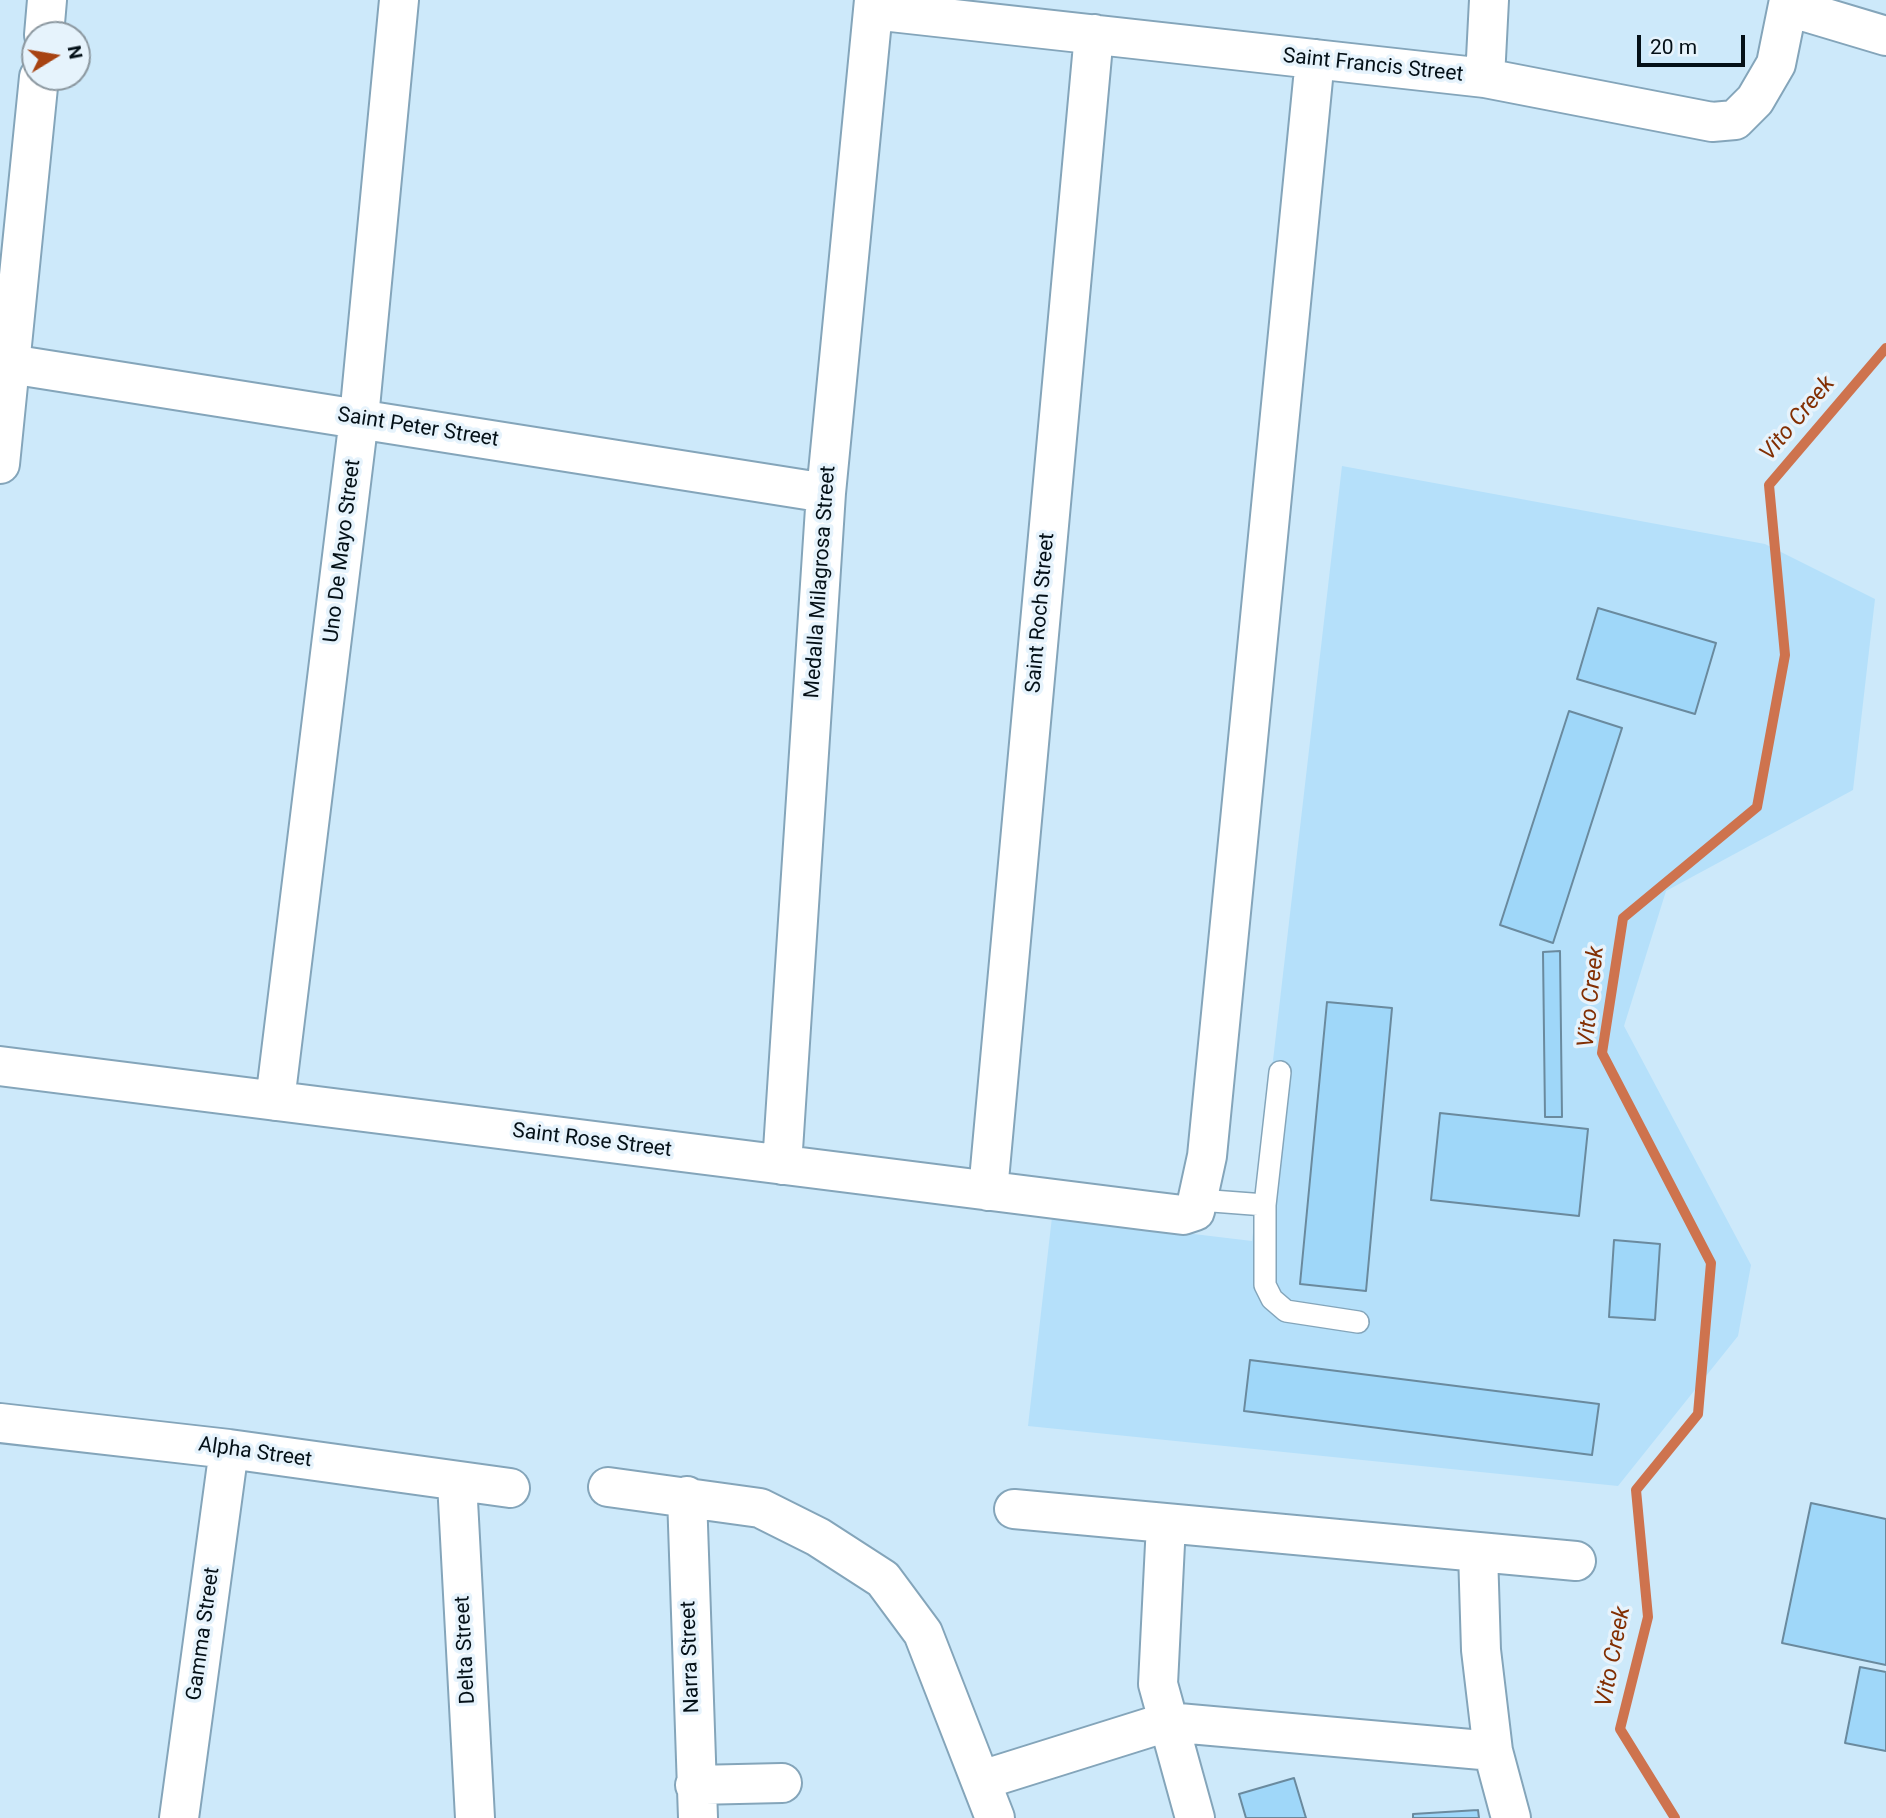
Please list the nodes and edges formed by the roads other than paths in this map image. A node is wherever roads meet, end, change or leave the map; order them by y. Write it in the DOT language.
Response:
graph roads {
  1 [pos="47,0"];
  2 [pos="399,0"];
  3 [pos="1489,0"];
  4 [pos="1789,4"];
  5 [pos="874,5"];
  6 [pos="45,21"];
  7 [pos="1094,34"];
  8 [pos="1886,36"];
  9 [pos="1315,59"];
  10 [pos="1485,78"];
  11 [pos="37,91"];
  12 [pos="5,363"];
  13 [pos="359,418"];
  14 [pos="0,464"];
  15 [pos="826,492"];
  16 [pos="0,1066"];
  17 [pos="1280,1072"];
  18 [pos="275,1101"];
  19 [pos="782,1165"];
  20 [pos="988,1191"];
  21 [pos="1265,1205"];
  22 [pos="1191,1207"];
  23 [pos="1358,1322"];
  24 [pos="0,1423"];
  25 [pos="229,1449"];
  26 [pos="457,1482"];
  27 [pos="608,1487"];
  28 [pos="510,1488"];
  29 [pos="687,1496"];
  30 [pos="1014,1510"];
  31 [pos="1166,1524"];
  32 [pos="1478,1552"];
  33 [pos="1576,1561"];
  34 [pos="1167,1723"];
  35 [pos="1493,1751"];
  36 [pos="982,1780"];
  37 [pos="782,1783"];
  38 [pos="696,1801"];
  39 [pos="180,1818"];
  40 [pos="475,1818"];
  41 [pos="995,1818"];
  42 [pos="1195,1818"];
  43 [pos="1511,1818"];
  1 -- 6 [label="street"];
  2 -- 13 [label="street, Uno De Mayo Street"];
  3 -- 10 [label="street"];
  4 -- 8 [label="street"];
  4 -- 10 [label="street, Saint Francis Street"];
  5 -- 7 [label="street, Saint Francis Street"];
  5 -- 15 [label="street, Medalla Milagrosa Street"];
  7 -- 9 [label="street, Saint Francis Street"];
  7 -- 20 [label="street, Saint Roch Street"];
  9 -- 10 [label="street, Saint Francis Street"];
  9 -- 22 [label="street"];
  11 -- 12 [label="street"];
  12 -- 13 [label="street, Saint Peter Street"];
  12 -- 14 [label="street"];
  13 -- 15 [label="street, Saint Peter Street"];
  13 -- 18 [label="street, Uno De Mayo Street"];
  15 -- 19 [label="street, Medalla Milagrosa Street"];
  16 -- 18 [label="street, Saint Rose Street"];
  17 -- 21 [label="lane"];
  18 -- 19 [label="street, Saint Rose Street"];
  19 -- 20 [label="street, Saint Rose Street"];
  20 -- 22 [label="street, Saint Rose Street"];
  21 -- 22 [label="lane"];
  21 -- 23 [label="lane"];
  24 -- 25 [label="street, Alpha Street"];
  25 -- 26 [label="street, Alpha Street"];
  25 -- 39 [label="street, Gamma Street"];
  26 -- 28 [label="street, Alpha Street"];
  26 -- 40 [label="street, Delta Street"];
  27 -- 29 [label="street"];
  29 -- 36 [label="street"];
  29 -- 38 [label="street, Narra Street"];
  30 -- 31 [label="street"];
  31 -- 32 [label="street"];
  31 -- 34 [label="street"];
  32 -- 33 [label="street"];
  32 -- 35 [label="street"];
  34 -- 35 [label="street"];
  34 -- 36 [label="street"];
  34 -- 42 [label="street"];
  35 -- 43 [label="street"];
  36 -- 41 [label="street"];
  37 -- 38 [label="street"];
}
